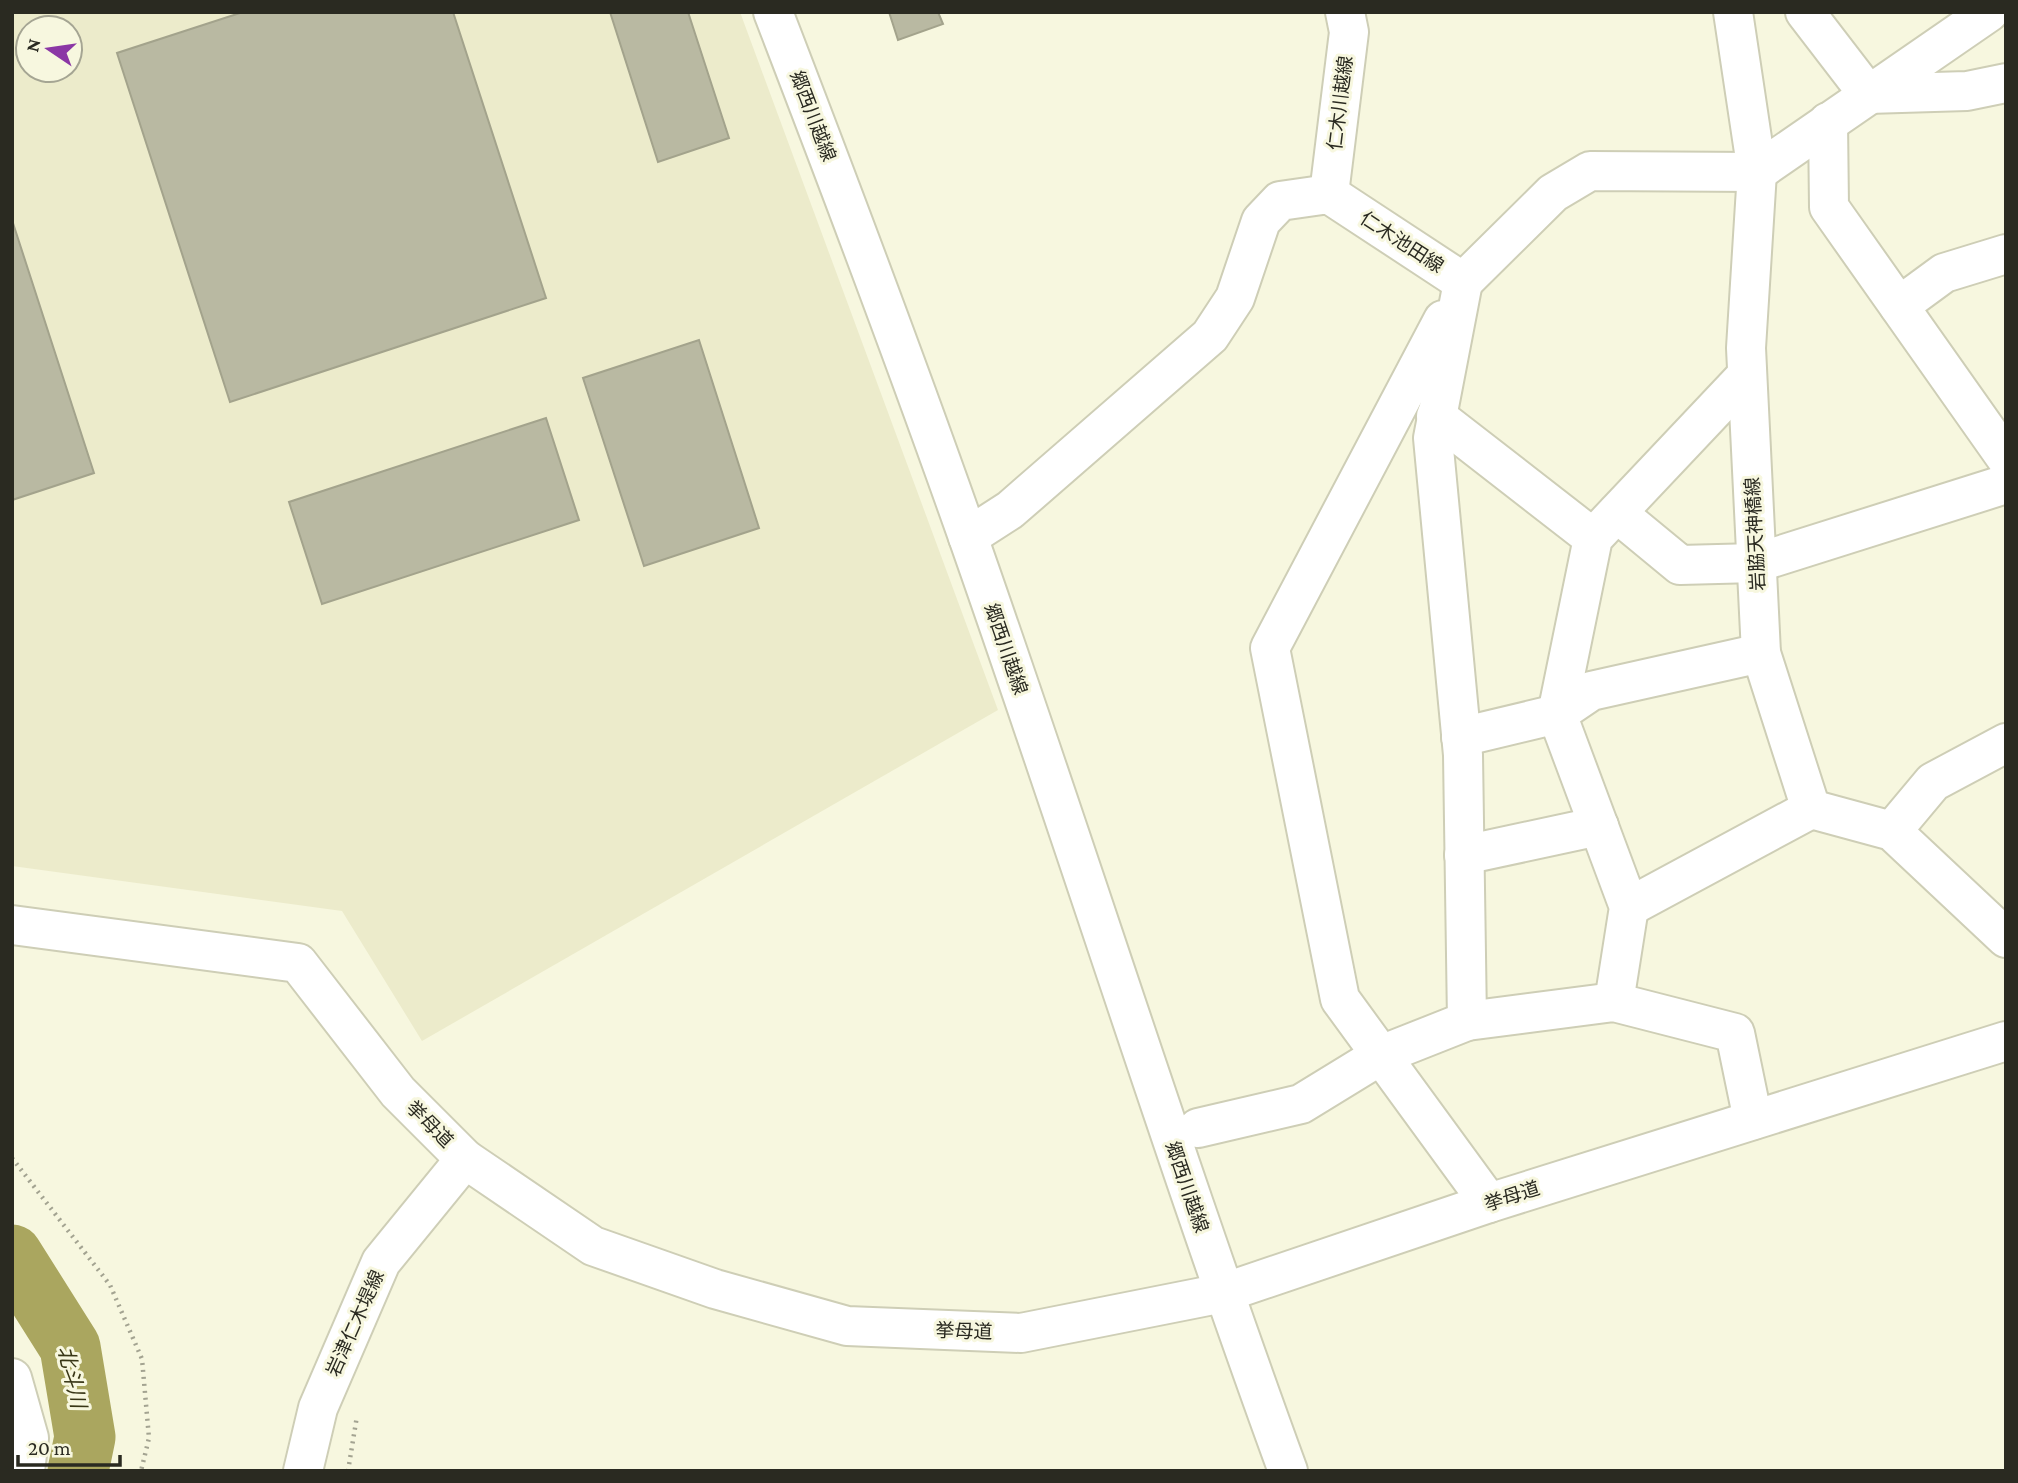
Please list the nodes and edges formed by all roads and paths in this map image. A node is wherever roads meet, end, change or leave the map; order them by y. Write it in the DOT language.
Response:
graph roads {
  1 [pos="773,12"];
  2 [pos="1345,12"];
  3 [pos="1733,12"];
  4 [pos="1805,12"];
  5 [pos="1989,12"];
  6 [pos="2006,83"];
  7 [pos="1868,94"];
  8 [pos="1828,122"];
  9 [pos="1757,172"];
  10 [pos="1329,194"];
  11 [pos="2006,254"];
  12 [pos="1463,282"];
  13 [pos="1899,306"];
  14 [pos="1747,375"];
  15 [pos="1436,416"];
  16 [pos="2006,458"];
  17 [pos="2006,484"];
  18 [pos="1605,525"];
  19 [pos="968,537"];
  20 [pos="1756,564"];
  21 [pos="1760,653"];
  22 [pos="1557,714"];
  23 [pos="1461,737"];
  24 [pos="2006,743"];
  25 [pos="1811,809"];
  26 [pos="1599,826"];
  27 [pos="1892,831"];
  28 [pos="1464,855"];
  29 [pos="1629,907"];
  30 [pos="12,925"];
  31 [pos="2006,938"];
  32 [pos="1614,1002"];
  33 [pos="1467,1021"];
  34 [pos="2006,1041"];
  35 [pos="1381,1055"];
  36 [pos="1753,1120"];
  37 [pos="1198,1128"];
  38 [pos="12,1158"];
  39 [pos="465,1159"];
  40 [pos="1489,1203"];
  41 [pos="1223,1293"];
  42 [pos="12,1378"];
  43 [pos="25,1471"];
  44 [pos="141,1471"];
  45 [pos="303,1471"];
  46 [pos="1288,1471"];
  1 -- 19 [label="street, 郷西川越線"];
  2 -- 10 [label="street, 仁木川越線"];
  3 -- 9 [label="street, 岩脇天神橋線"];
  4 -- 7 [label="street"];
  5 -- 7 [label="street"];
  6 -- 7 [label="street"];
  7 -- 8 [label="street"];
  8 -- 9 [label="street"];
  8 -- 13 [label="street"];
  9 -- 12 [label="street, 仁木池田線"];
  9 -- 14 [label="street, 岩脇天神橋線"];
  10 -- 12 [label="street, 仁木池田線"];
  10 -- 19 [label="street"];
  11 -- 13 [label="street"];
  12 -- 15 [label="street"];
  12 -- 35 [label="street"];
  13 -- 16 [label="street"];
  14 -- 18 [label="street"];
  14 -- 20 [label="street, 岩脇天神橋線"];
  15 -- 18 [label="street"];
  15 -- 23 [label="street"];
  17 -- 20 [label="street"];
  18 -- 20 [label="street"];
  18 -- 22 [label="street"];
  19 -- 41 [label="street, 郷西川越線"];
  20 -- 21 [label="street, 岩脇天神橋線"];
  21 -- 22 [label="street"];
  21 -- 25 [label="street, 岩脇天神橋線"];
  22 -- 23 [label="street"];
  22 -- 26 [label="street"];
  23 -- 28 [label="street"];
  24 -- 27 [label="street"];
  25 -- 27 [label="street"];
  25 -- 29 [label="street"];
  26 -- 28 [label="street"];
  26 -- 29 [label="street"];
  27 -- 31 [label="street"];
  28 -- 33 [label="street"];
  29 -- 32 [label="street"];
  30 -- 39 [label="street, 挙母道"];
  32 -- 33 [label="street"];
  32 -- 36 [label="street"];
  33 -- 35 [label="street"];
  34 -- 36 [label="street, 挙母道"];
  35 -- 37 [label="street"];
  35 -- 40 [label="street"];
  36 -- 40 [label="street, 挙母道"];
  38 -- 44 [label="path"];
  39 -- 41 [label="street, 挙母道"];
  39 -- 45 [label="street, 岩津仁木堤線"];
  40 -- 41 [label="street, 挙母道"];
  41 -- 46 [label="street, 郷西川越線"];
  42 -- 43 [label="street"];
}
